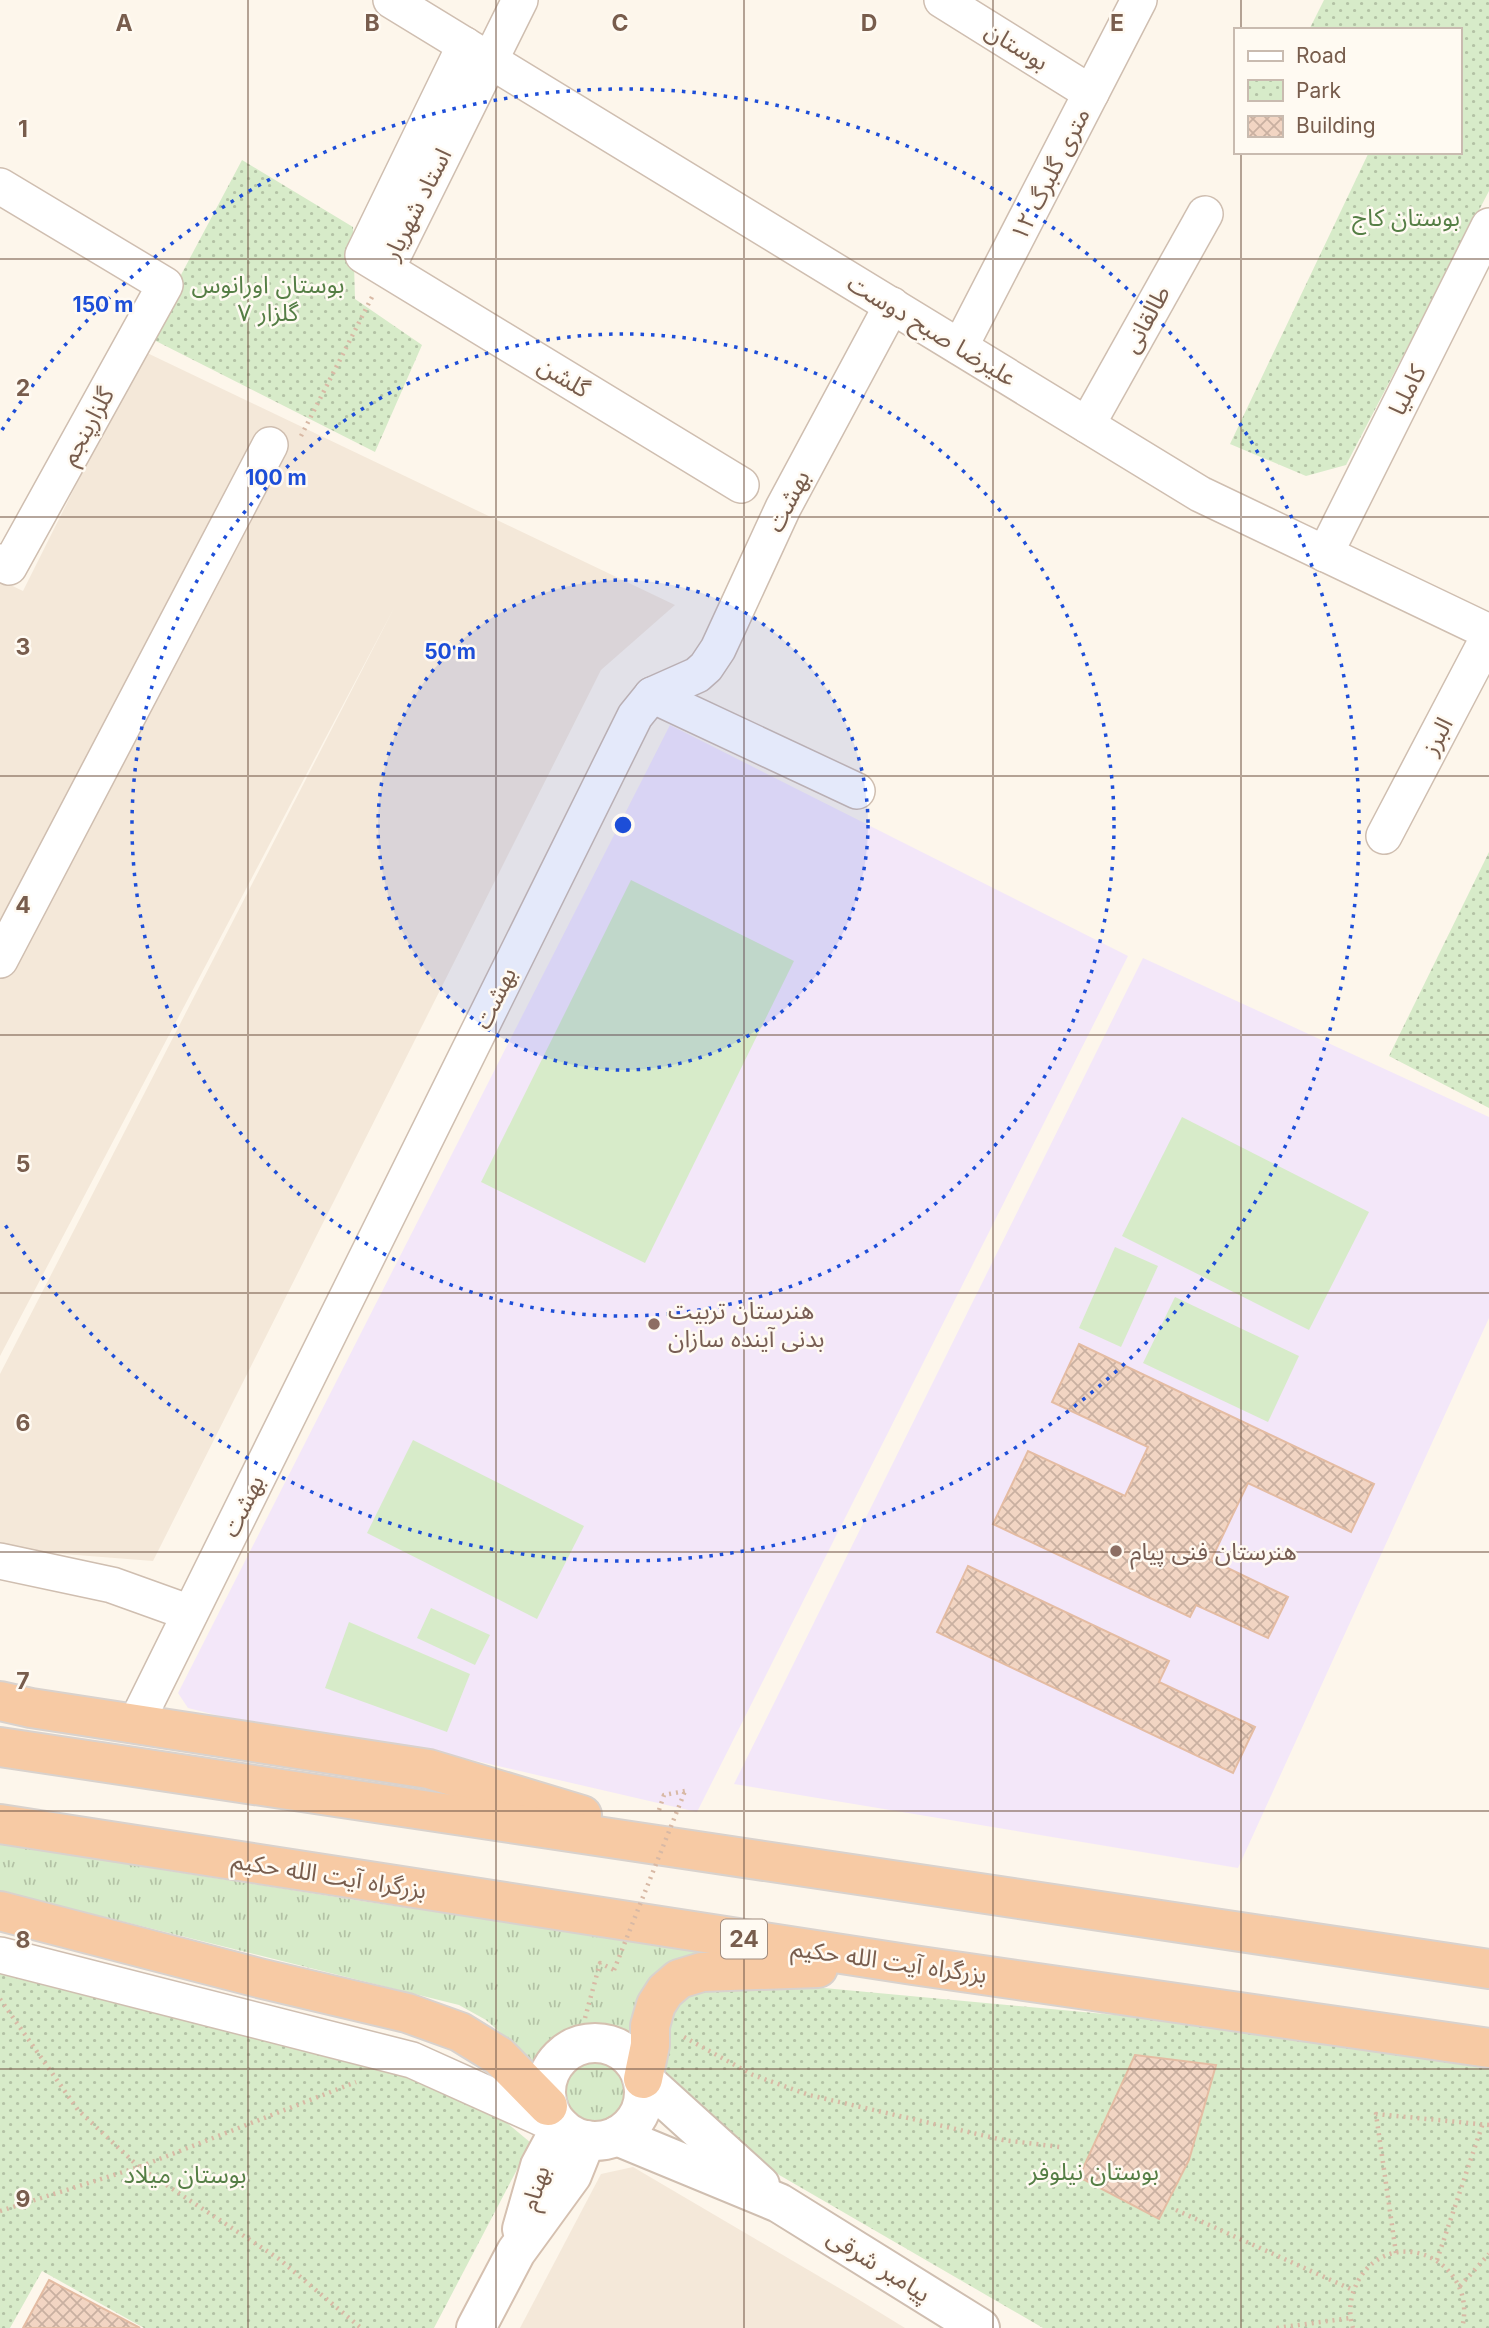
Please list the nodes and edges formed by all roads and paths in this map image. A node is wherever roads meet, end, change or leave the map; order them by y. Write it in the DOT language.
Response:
graph roads {
  1 [pos="391,0"];
  2 [pos="520,0"];
  3 [pos="942,0"];
  4 [pos="1139,0"];
  5 [pos="477,52"];
  6 [pos="1091,93"];
  7 [pos="0,186"];
  8 [pos="1205,214"];
  9 [pos="1489,226"];
  10 [pos="387,268"];
  11 [pos="892,305"];
  12 [pos="960,347"];
  13 [pos="1087,425"];
  14 [pos="271,445"];
  15 [pos="741,485"];
  16 [pos="1325,554"];
  17 [pos="5,565"];
  18 [pos="1489,634"];
  19 [pos="652,695"];
  20 [pos="857,791"];
  21 [pos="1384,836"];
  22 [pos="0,960"];
  23 [pos="0,1561"];
  24 [pos="190,1613"];
  25 [pos="0,1701"];
  26 [pos="136,1723"];
  27 [pos="0,1747"];
  28 [pos="664,1795"];
  29 [pos="0,1824"];
  30 [pos="712,1854"];
  31 [pos="0,1911"];
  32 [pos="0,1955"];
  33 [pos="914,1965"];
  34 [pos="1489,1969"];
  35 [pos="0,2000"];
  36 [pos="585,2018"];
  37 [pos="683,2037"];
  38 [pos="1489,2048"];
  39 [pos="643,2079"];
  40 [pos="360,2080"];
  41 [pos="1483,2123"];
  42 [pos="1489,2125"];
  43 [pos="578,2127"];
  44 [pos="1060,2147"];
  45 [pos="139,2166"];
  46 [pos="779,2203"];
  47 [pos="1176,2210"];
  48 [pos="0,2211"];
  49 [pos="1396,2253"];
  50 [pos="1489,2254"];
  51 [pos="1437,2260"];
  52 [pos="1460,2286"];
  53 [pos="1353,2290"];
  54 [pos="1350,2318"];
  55 [pos="361,2328"];
  56 [pos="476,2328"];
  57 [pos="980,2328"];
  58 [pos="1277,2328"];
  59 [pos="1353,2328"];
  60 [pos="1462,2328"];
  1 -- 5 [label="street, علیرضا صبح دوست"];
  2 -- 5 [label="street, استاد شهریار"];
  3 -- 6 [label="street, بوستان"];
  4 -- 6 [label="street, ۱۲ متری گلبرگ"];
  5 -- 10 [label="street, استاد شهریار"];
  5 -- 11 [label="street, علیرضا صبح دوست"];
  6 -- 12 [label="street, ۱۲ متری گلبرگ"];
  7 -- 17 [label="street, گلزارپنجم"];
  8 -- 13 [label="street, طالقانی"];
  9 -- 16 [label="street, کاملیا"];
  10 -- 14 [label="path"];
  10 -- 15 [label="street, گلشن"];
  11 -- 12 [label="street, علیرضا صبح دوست"];
  11 -- 19 [label="street, بهشت"];
  12 -- 13 [label="street, علیرضا صبح دوست"];
  13 -- 16 [label="street, علیرضا صبح دوست"];
  14 -- 22 [label="street"];
  16 -- 18 [label="street, علیرضا صبح دوست"];
  18 -- 21 [label="street, البرز"];
  19 -- 20 [label="street"];
  19 -- 24 [label="street, بهشت"];
  23 -- 24 [label="street"];
  24 -- 26 [label="street, بهشت"];
  25 -- 26 [label="highway"];
  26 -- 30 [label="highway"];
  27 -- 30 [label="highway"];
  28 -- 36 [label="path, bridge"];
  29 -- 33 [label="highway, بزرگراه آیت الله حکیم / 24"];
  30 -- 34 [label="highway"];
  31 -- 43 [label="highway"];
  32 -- 43 [label="street"];
  33 -- 38 [label="highway, بزرگراه آیت الله حکیم / 24"];
  33 -- 39 [label="highway"];
  35 -- 45 [label="path"];
  37 -- 44 [label="path"];
  39 -- 43 [label="street"];
  39 -- 43 [label="street"];
  39 -- 46 [label="street, پیامبر شرقی"];
  40 -- 45 [label="path"];
  41 -- 42 [label="path"];
  41 -- 49 [label="path"];
  41 -- 51 [label="path"];
  43 -- 46 [label="street, پیامبر شرقی"];
  43 -- 56 [label="street, بهنام"];
  45 -- 48 [label="path"];
  45 -- 55 [label="path"];
  46 -- 57 [label="street, پیامبر شرقی"];
  47 -- 53 [label="path"];
  49 -- 51 [label="path"];
  49 -- 53 [label="path"];
  50 -- 52 [label="path"];
  51 -- 52 [label="path"];
  52 -- 60 [label="path"];
  53 -- 54 [label="path"];
  54 -- 58 [label="path"];
  54 -- 59 [label="path"];
}
